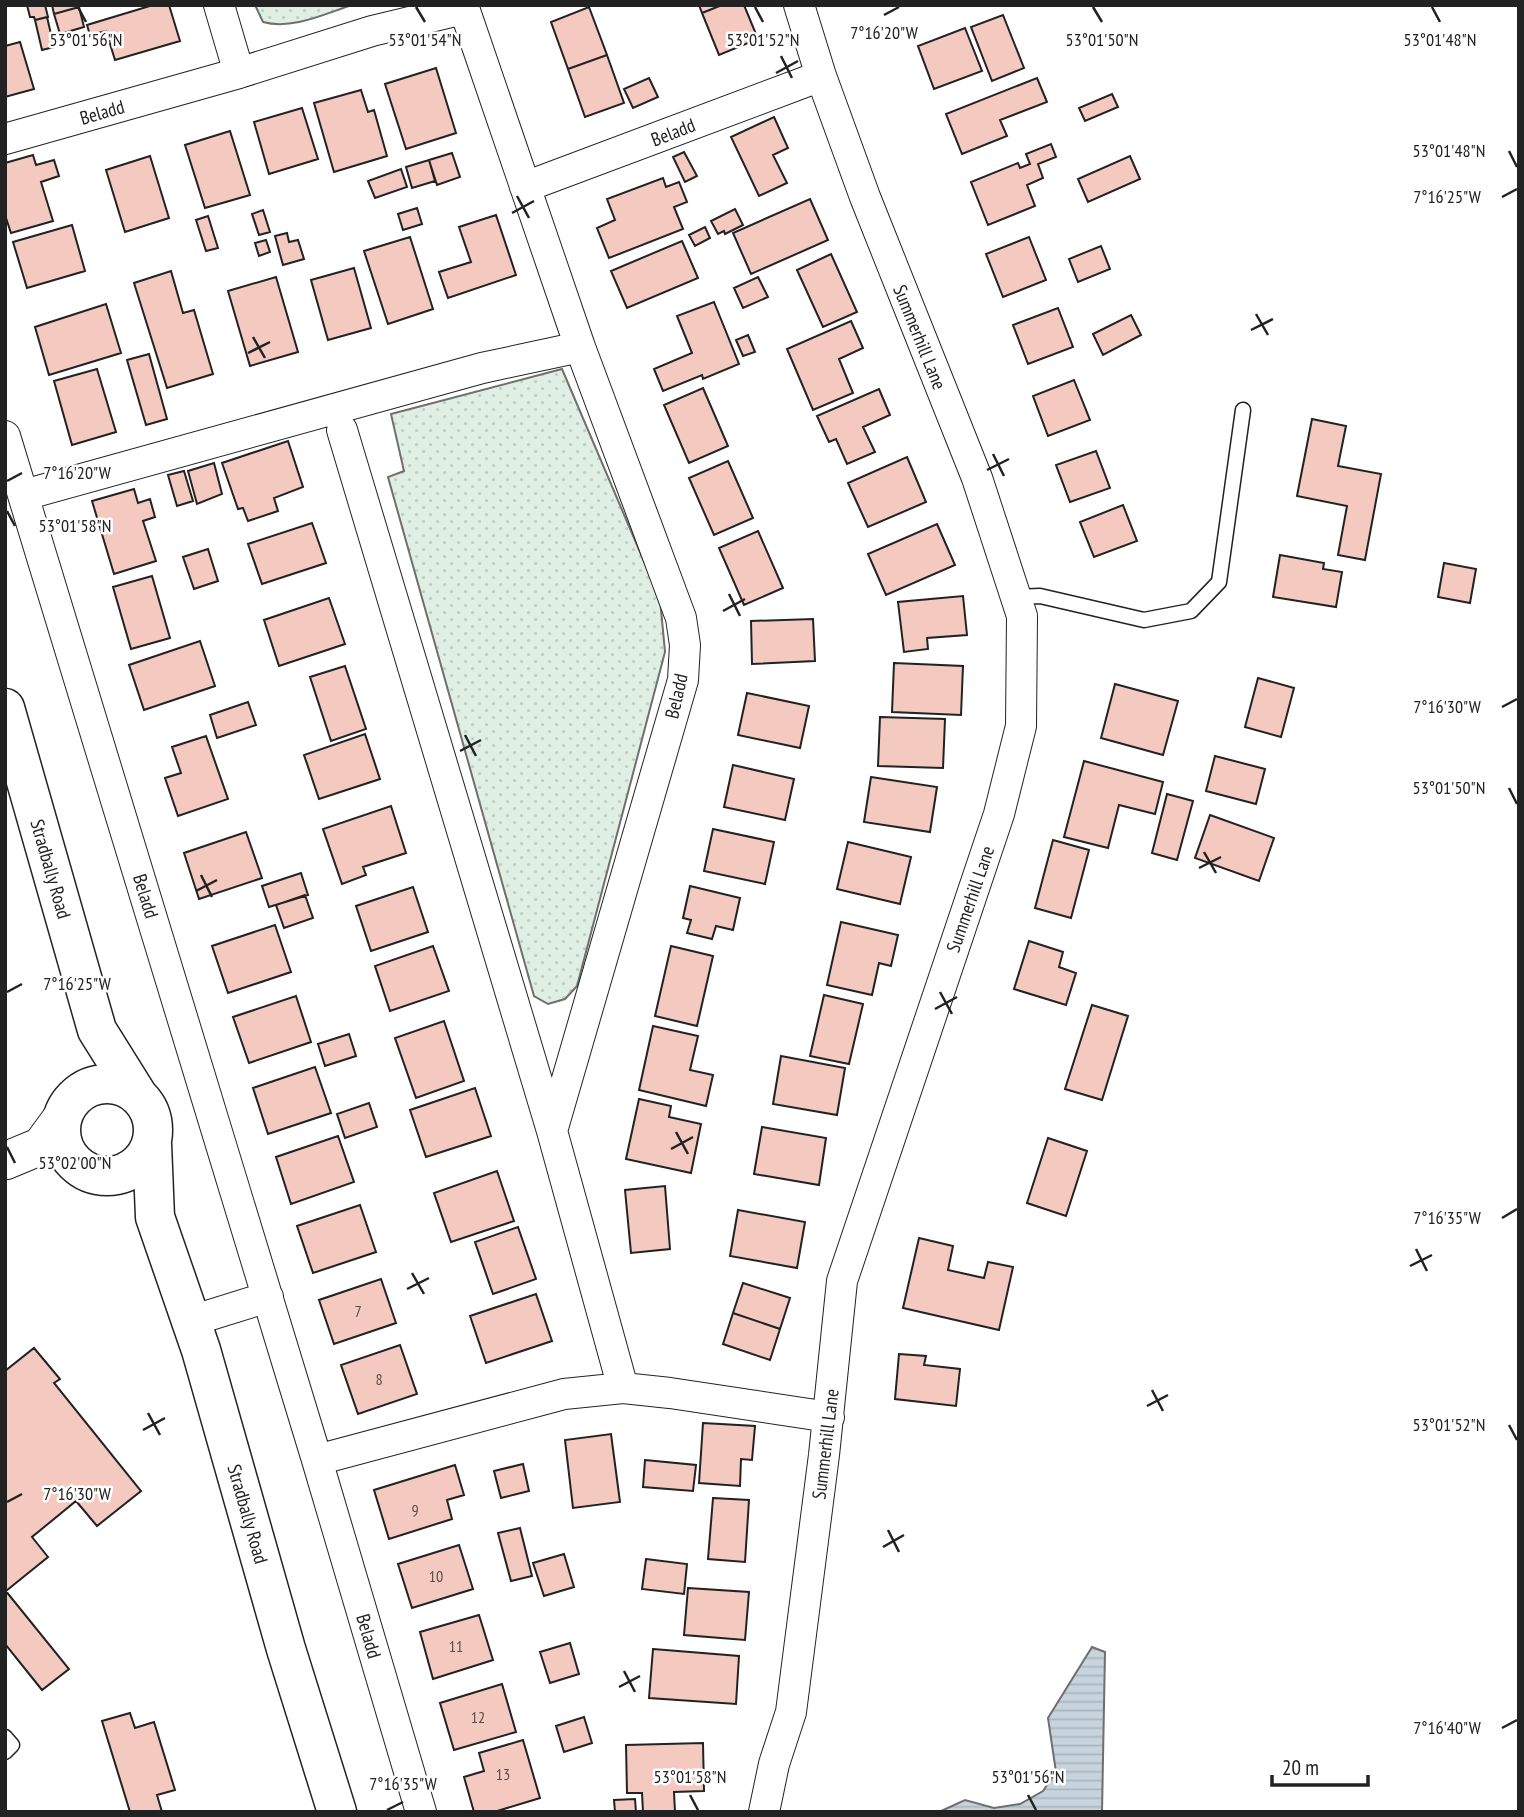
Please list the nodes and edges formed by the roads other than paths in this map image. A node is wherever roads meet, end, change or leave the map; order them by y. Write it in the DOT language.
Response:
graph roads {
  1 [pos="219,5"];
  2 [pos="799,5"];
  3 [pos="463,7"];
  4 [pos="239,74"];
  5 [pos="821,76"];
  6 [pos="5,139"];
  7 [pos="525,187"];
  8 [pos="580,347"];
  9 [pos="1243,411"];
  10 [pos="342,430"];
  11 [pos="5,436"];
  12 [pos="24,495"];
  13 [pos="1016,597"];
  14 [pos="5,708"];
  15 [pos="97,1030"];
  16 [pos="137,1094"];
  17 [pos="552,1131"];
  18 [pos="70,1136"];
  19 [pos="152,1144"];
  20 [pos="5,1161"];
  21 [pos="155,1217"];
  22 [pos="268,1297"];
  23 [pos="191,1321"];
  24 [pos="624,1388"];
  25 [pos="829,1417"];
  26 [pos="317,1460"];
  27 [pos="5,1737"];
  28 [pos="5,1752"];
  29 [pos="337,1812"];
  30 [pos="421,1812"];
  31 [pos="764,1812"];
  1 -- 4 [label="street"];
  2 -- 5 [label="street, Summerhill Lane"];
  3 -- 4 [label="street, Beladd"];
  3 -- 7 [label="street, Beladd"];
  4 -- 6 [label="street, Beladd"];
  5 -- 7 [label="street, Beladd"];
  5 -- 13 [label="street, Summerhill Lane"];
  7 -- 8 [label="street, Beladd"];
  8 -- 12 [label="street"];
  8 -- 17 [label="street, Beladd"];
  9 -- 13 [label="lane"];
  10 -- 17 [label="street"];
  11 -- 12 [label="street, Beladd"];
  12 -- 22 [label="street, Beladd"];
  13 -- 25 [label="street, Summerhill Lane"];
  14 -- 15 [label="main road, Stradbally Road"];
  15 -- 16 [label="main road, Stradbally Road"];
  15 -- 18 [label="main road, Stradbally Road"];
  16 -- 18 [label="main road"];
  16 -- 19 [label="main road, Stradbally Road"];
  17 -- 24 [label="street"];
  18 -- 19 [label="main road"];
  18 -- 20 [label="street"];
  18 -- 21 [label="main road"];
  19 -- 21 [label="main road, Stradbally Road"];
  21 -- 23 [label="main road, Stradbally Road"];
  22 -- 23 [label="street"];
  22 -- 26 [label="street, Beladd"];
  23 -- 29 [label="main road, Stradbally Road"];
  24 -- 25 [label="street"];
  24 -- 26 [label="street"];
  25 -- 31 [label="street, Summerhill Lane"];
  26 -- 30 [label="street, Beladd"];
  27 -- 28 [label="lane"];
}
